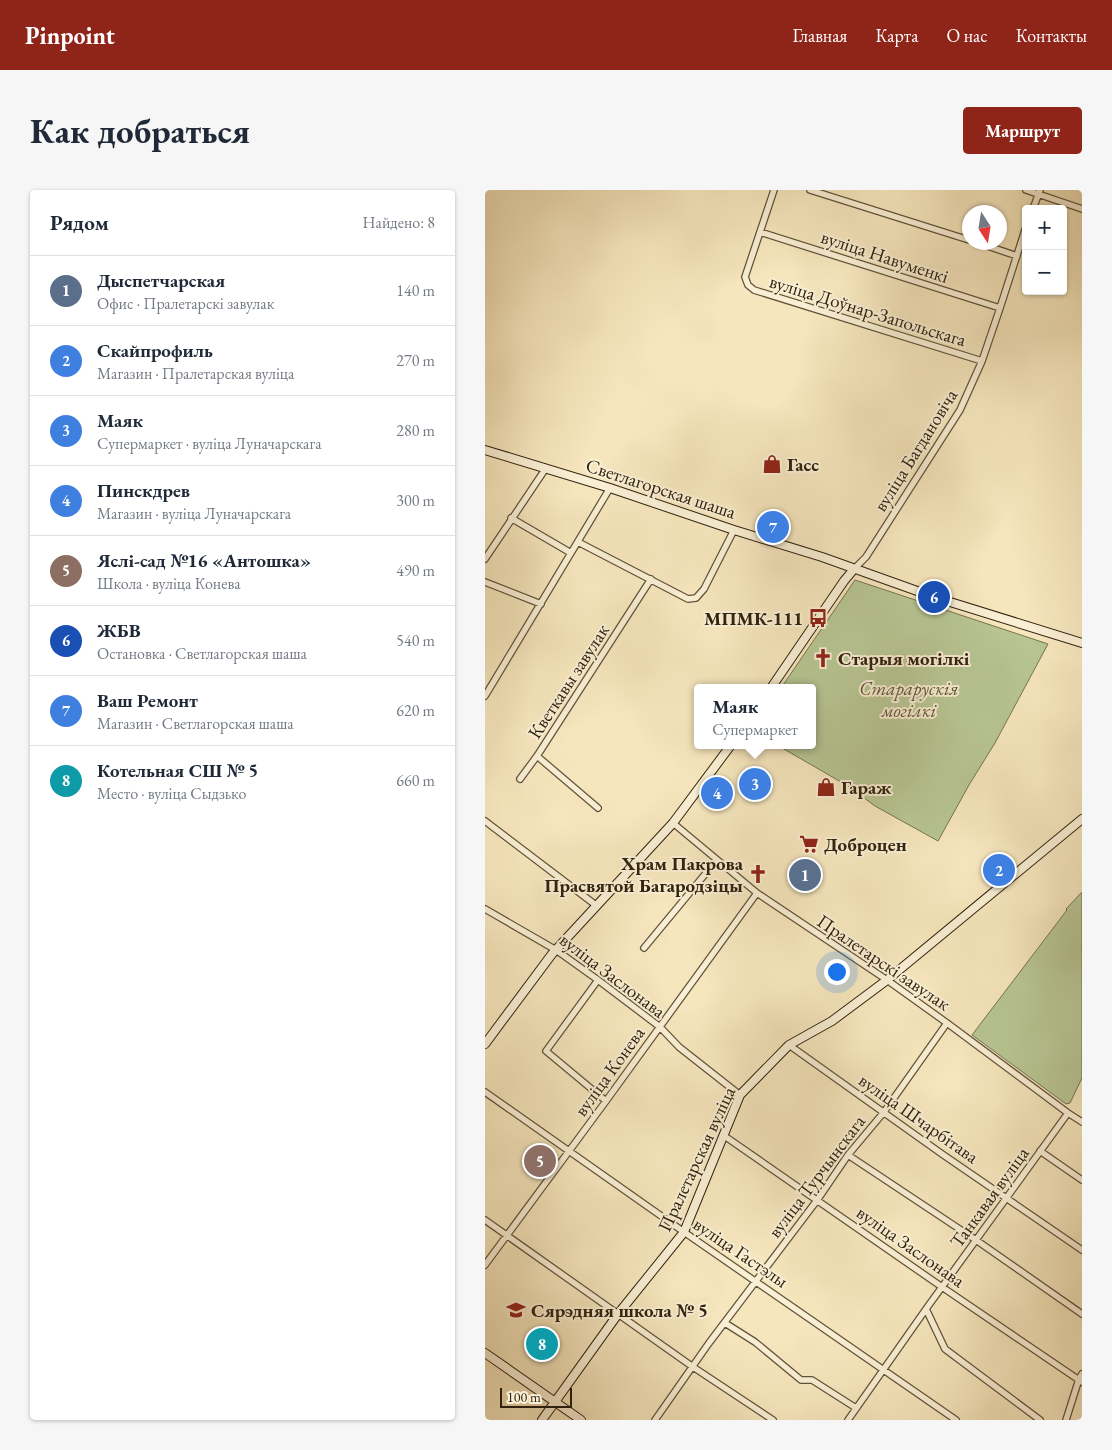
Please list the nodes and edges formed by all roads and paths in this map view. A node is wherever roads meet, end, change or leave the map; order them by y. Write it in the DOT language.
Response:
graph roads {
  1 [pos="774,190"];
  2 [pos="810,190"];
  3 [pos="1026,190"];
  4 [pos="1040,192"];
  5 [pos="1035,205"];
  6 [pos="1082,209"];
  7 [pos="760,232"];
  8 [pos="962,238"];
  9 [pos="1022,240"];
  10 [pos="999,250"];
  11 [pos="1017,256"];
  12 [pos="1001,308"];
  13 [pos="982,361"];
  14 [pos="485,450"];
  15 [pos="546,468"];
  16 [pos="610,488"];
  17 [pos="511,518"];
  18 [pos="734,530"];
  19 [pos="578,542"];
  20 [pos="571,553"];
  21 [pos="485,559"];
  22 [pos="854,569"];
  23 [pos="651,580"];
  24 [pos="485,582"];
  25 [pos="541,604"];
  26 [pos="1082,643"];
  27 [pos="774,684"];
  28 [pos="485,696"];
  29 [pos="728,749"];
  30 [pos="537,756"];
  31 [pos="520,779"];
  32 [pos="598,808"];
  33 [pos="1082,819"];
  34 [pos="485,821"];
  35 [pos="673,823"];
  36 [pos="716,861"];
  37 [pos="757,893"];
  38 [pos="597,906"];
  39 [pos="485,909"];
  40 [pos="645,948"];
  41 [pos="556,950"];
  42 [pos="598,980"];
  43 [pos="887,980"];
  44 [pos="947,1023"];
  45 [pos="660,1027"];
  46 [pos="485,1044"];
  47 [pos="789,1045"];
  48 [pos="485,1092"];
  49 [pos="740,1094"];
  50 [pos="606,1101"];
  51 [pos="884,1112"];
  52 [pos="1068,1113"];
  53 [pos="1082,1122"];
  54 [pos="723,1135"];
  55 [pos="569,1151"];
  56 [pos="1040,1151"];
  57 [pos="848,1155"];
  58 [pos="1082,1180"];
  59 [pos="1006,1198"];
  60 [pos="818,1200"];
  61 [pos="485,1220"];
  62 [pos="684,1232"];
  63 [pos="507,1236"];
  64 [pos="976,1240"];
  65 [pos="1082,1250"];
  66 [pos="485,1265"];
  67 [pos="756,1280"];
  68 [pos="942,1287"];
  69 [pos="926,1309"];
  70 [pos="618,1314"];
  71 [pos="1082,1314"];
  72 [pos="725,1323"];
  73 [pos="485,1353"];
  74 [pos="693,1367"];
  75 [pos="884,1369"];
  76 [pos="1081,1378"];
  77 [pos="556,1402"];
  78 [pos="856,1408"];
  79 [pos="542,1420"];
  80 [pos="581,1420"];
  81 [pos="655,1420"];
  82 [pos="773,1420"];
  83 [pos="848,1420"];
  84 [pos="956,1420"];
  85 [pos="1040,1420"];
  86 [pos="1066,1420"];
  1 -- 7 [label="street"];
  2 -- 8 [label="street"];
  3 -- 4 [label="street"];
  4 -- 5 [label="street"];
  4 -- 6 [label="street"];
  7 -- 12 [label="street, вуліца Навуменкі"];
  7 -- 13 [label="street, вуліца Доўнар-Запольскага"];
  9 -- 11 [label="street, вуліца Багдановіча"];
  10 -- 11 [label="street"];
  11 -- 12 [label="street, вуліца Багдановіча"];
  12 -- 13 [label="street, вуліца Багдановіча"];
  13 -- 22 [label="street, вуліца Багдановіча"];
  14 -- 15 [label="street, Светлагорская шаша"];
  15 -- 16 [label="street, Светлагорская шаша"];
  15 -- 17 [label="street"];
  16 -- 18 [label="street, Светлагорская шаша"];
  16 -- 19 [label="street"];
  17 -- 20 [label="street"];
  17 -- 21 [label="street"];
  18 -- 22 [label="street, Светлагорская шаша"];
  18 -- 23 [label="street"];
  19 -- 20 [label="street"];
  19 -- 23 [label="street"];
  20 -- 25 [label="street"];
  22 -- 26 [label="street, Светлагорская шаша"];
  22 -- 27 [label="street"];
  23 -- 30 [label="street, Кветкавы завулак"];
  24 -- 25 [label="street"];
  25 -- 28 [label="street"];
  29 -- 35 [label="street"];
  30 -- 31 [label="street"];
  30 -- 32 [label="street, Кветкавы завулак"];
  33 -- 43 [label="street, Пралетарская вуліца"];
  34 -- 38 [label="street"];
  35 -- 36 [label="street, Пралетарскі завулак"];
  35 -- 38 [label="street"];
  36 -- 37 [label="street, Пралетарскі завулак"];
  36 -- 40 [label="street"];
  37 -- 43 [label="street, Пралетарскі завулак"];
  37 -- 45 [label="street, вуліца Конева"];
  38 -- 41 [label="street"];
  39 -- 41 [label="street, вуліца Заслонава"];
  41 -- 42 [label="street, вуліца Заслонава"];
  41 -- 46 [label="street"];
  42 -- 45 [label="street, вуліца Заслонава"];
  42 -- 50 [label="street"];
  43 -- 44 [label="street, Пралетарскі завулак"];
  43 -- 47 [label="street, Пралетарская вуліца"];
  44 -- 51 [label="street, вуліца Турчынскага"];
  44 -- 52 [label="street, Пралетарскі завулак"];
  45 -- 49 [label="street, вуліца Заслонава"];
  45 -- 50 [label="street, вуліца Конева"];
  47 -- 49 [label="street, Пралетарская вуліца"];
  47 -- 51 [label="street, вуліца Шчарбітава"];
  48 -- 55 [label="street, вуліца Гастэлы"];
  49 -- 54 [label="street, Пралетарская вуліца"];
  50 -- 55 [label="street, вуліца Конева"];
  51 -- 57 [label="street, вуліца Турчынскага"];
  51 -- 59 [label="street, вуліца Шчарбітава"];
  52 -- 53 [label="street, Пралетарскі завулак"];
  52 -- 56 [label="street, Танкавая вуліца"];
  54 -- 60 [label="street, вуліца Заслонава"];
  54 -- 62 [label="street, Пралетарская вуліца"];
  55 -- 62 [label="street, вуліца Гастэлы"];
  55 -- 63 [label="street, вуліца Конева"];
  56 -- 58 [label="street"];
  56 -- 59 [label="street, Танкавая вуліца"];
  57 -- 60 [label="street, вуліца Турчынскага"];
  57 -- 64 [label="street"];
  59 -- 64 [label="street, Танкавая вуліца"];
  59 -- 65 [label="street, вуліца Шчарбітава"];
  60 -- 67 [label="street, вуліца Турчынскага"];
  60 -- 68 [label="street, вуліца Заслонава"];
  61 -- 63 [label="street"];
  62 -- 67 [label="street, вуліца Гастэлы"];
  62 -- 70 [label="street, Пралетарская вуліца"];
  63 -- 66 [label="street, вуліца Конева"];
  63 -- 70 [label="street"];
  64 -- 68 [label="street, Танкавая вуліца"];
  64 -- 71 [label="street"];
  67 -- 72 [label="street, вуліца Турчынскага"];
  67 -- 75 [label="street, вуліца Гастэлы"];
  68 -- 69 [label="street, Танкавая вуліца"];
  68 -- 76 [label="street, вуліца Заслонава"];
  69 -- 75 [label="street, Танкавая вуліца"];
  69 -- 85 [label="street"];
  70 -- 74 [label="street"];
  70 -- 77 [label="street, Пралетарская вуліца"];
  72 -- 74 [label="street, вуліца Турчынскага"];
  72 -- 78 [label="street"];
  73 -- 77 [label="street"];
  74 -- 81 [label="street, вуліца Турчынскага"];
  74 -- 82 [label="street"];
  75 -- 78 [label="street, Танкавая вуліца"];
  75 -- 84 [label="street, вуліца Гастэлы"];
  76 -- 86 [label="street"];
  77 -- 79 [label="street, Пралетарская вуліца"];
  77 -- 80 [label="street"];
  78 -- 83 [label="street, Танкавая вуліца"];
}
